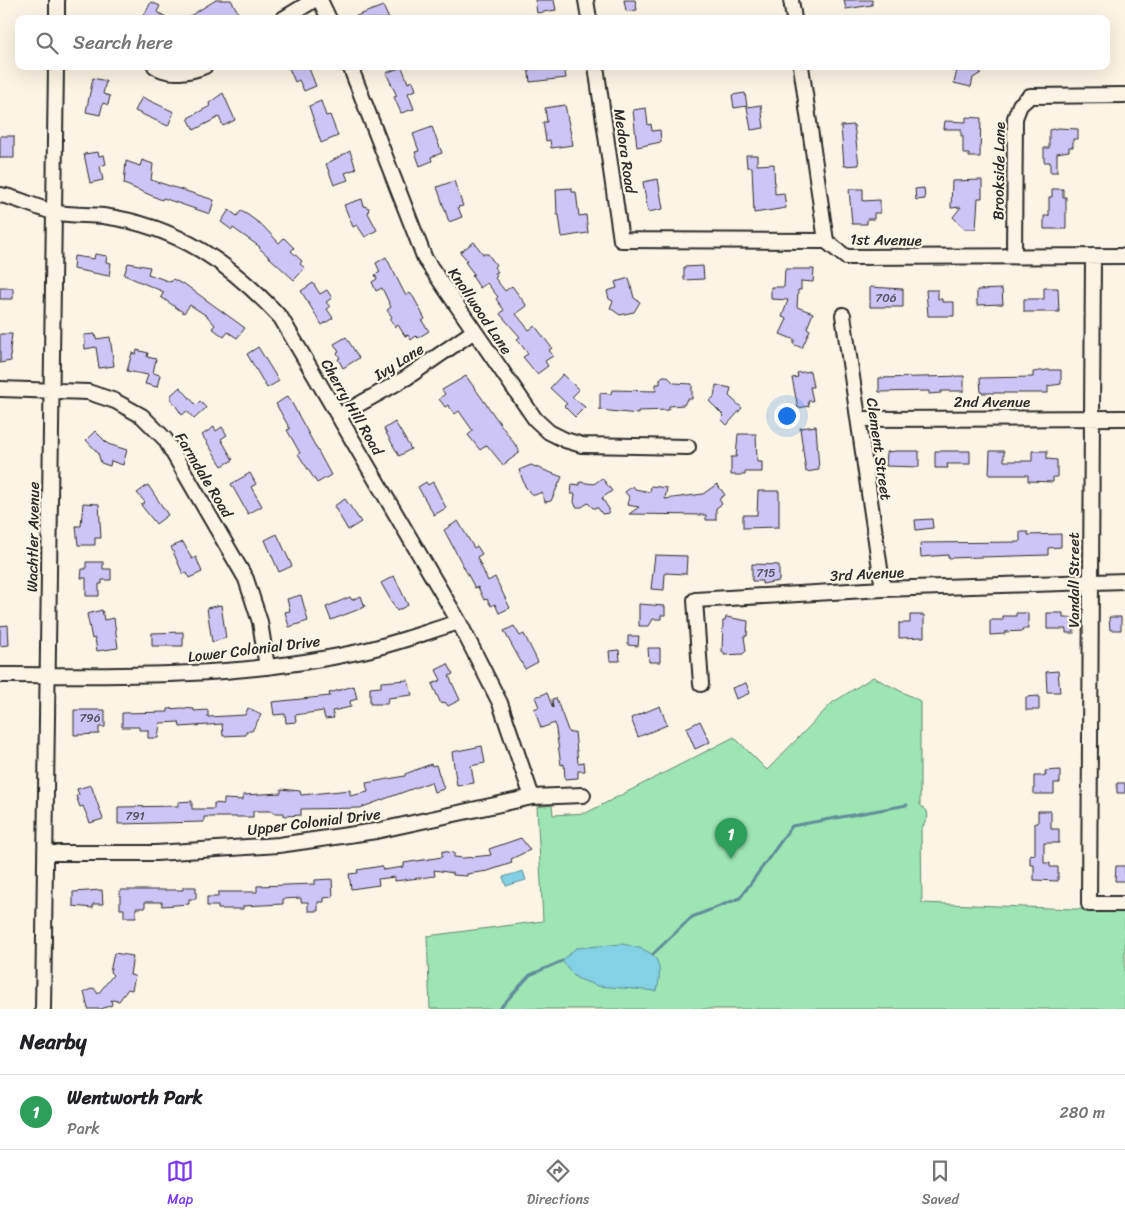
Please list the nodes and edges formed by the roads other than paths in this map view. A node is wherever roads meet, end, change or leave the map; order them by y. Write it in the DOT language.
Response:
graph roads {
  1 [pos="57,0"];
  2 [pos="314,0"];
  3 [pos="320,0"];
  4 [pos="586,0"];
  5 [pos="791,0"];
  6 [pos="57,15"];
  7 [pos="290,15"];
  8 [pos="327,15"];
  9 [pos="588,15"];
  10 [pos="793,15"];
  11 [pos="56,70"];
  12 [pos="169,70"];
  13 [pos="193,70"];
  14 [pos="352,70"];
  15 [pos="597,70"];
  16 [pos="801,70"];
  17 [pos="1125,95"];
  18 [pos="0,195"];
  19 [pos="54,212"];
  20 [pos="826,241"];
  21 [pos="1014,256"];
  22 [pos="1093,256"];
  23 [pos="1125,256"];
  24 [pos="843,315"];
  25 [pos="474,331"];
  26 [pos="0,389"];
  27 [pos="52,390"];
  28 [pos="338,416"];
  29 [pos="1092,418"];
  30 [pos="1125,418"];
  31 [pos="858,419"];
  32 [pos="688,446"];
  33 [pos="1125,580"];
  34 [pos="1090,581"];
  35 [pos="883,589"];
  36 [pos="459,622"];
  37 [pos="268,667"];
  38 [pos="0,674"];
  39 [pos="47,675"];
  40 [pos="701,684"];
  41 [pos="583,795"];
  42 [pos="532,797"];
  43 [pos="45,853"];
  44 [pos="1125,904"];
  45 [pos="43,1009"];
  1 -- 6 [label="street"];
  2 -- 7 [label="street"];
  3 -- 8 [label="street"];
  4 -- 9 [label="street"];
  5 -- 10 [label="street"];
  11 -- 19 [label="street, Wachtler Avenue"];
  12 -- 13 [label="street"];
  14 -- 25 [label="street, Knollwood Lane"];
  15 -- 20 [label="street, Medora Road"];
  16 -- 20 [label="street"];
  17 -- 21 [label="street, Brookside Lane"];
  18 -- 19 [label="street, Cherry Hill Road"];
  19 -- 27 [label="street, Wachtler Avenue"];
  19 -- 28 [label="street, Cherry Hill Road"];
  20 -- 21 [label="street, 1st Avenue"];
  21 -- 22 [label="street, 1st Avenue"];
  22 -- 23 [label="street, 1st Avenue"];
  22 -- 29 [label="street, Vandall Street"];
  24 -- 31 [label="street, Clement Street"];
  25 -- 28 [label="street, Ivy Lane"];
  25 -- 32 [label="street, Knollwood Lane"];
  26 -- 27 [label="street, Farmdale Road"];
  27 -- 37 [label="street, Farmdale Road"];
  27 -- 39 [label="street, Wachtler Avenue"];
  28 -- 36 [label="street, Cherry Hill Road"];
  29 -- 30 [label="street, 2nd Avenue"];
  29 -- 31 [label="street, 2nd Avenue"];
  29 -- 34 [label="street, Vandall Street"];
  31 -- 35 [label="street, Clement Street"];
  33 -- 34 [label="street, 3rd Avenue"];
  34 -- 35 [label="street, 3rd Avenue"];
  34 -- 44 [label="street, Vandall Street"];
  35 -- 40 [label="street, 3rd Avenue"];
  36 -- 37 [label="street, Lower Colonial Drive"];
  36 -- 42 [label="street, Cherry Hill Road"];
  37 -- 39 [label="street, Lower Colonial Drive"];
  38 -- 39 [label="street, Lower Colonial Drive"];
  39 -- 43 [label="street, Wachtler Avenue"];
  41 -- 42 [label="street, Upper Colonial Drive"];
  42 -- 43 [label="street, Upper Colonial Drive"];
  43 -- 45 [label="street, Wachtler Avenue"];
}
